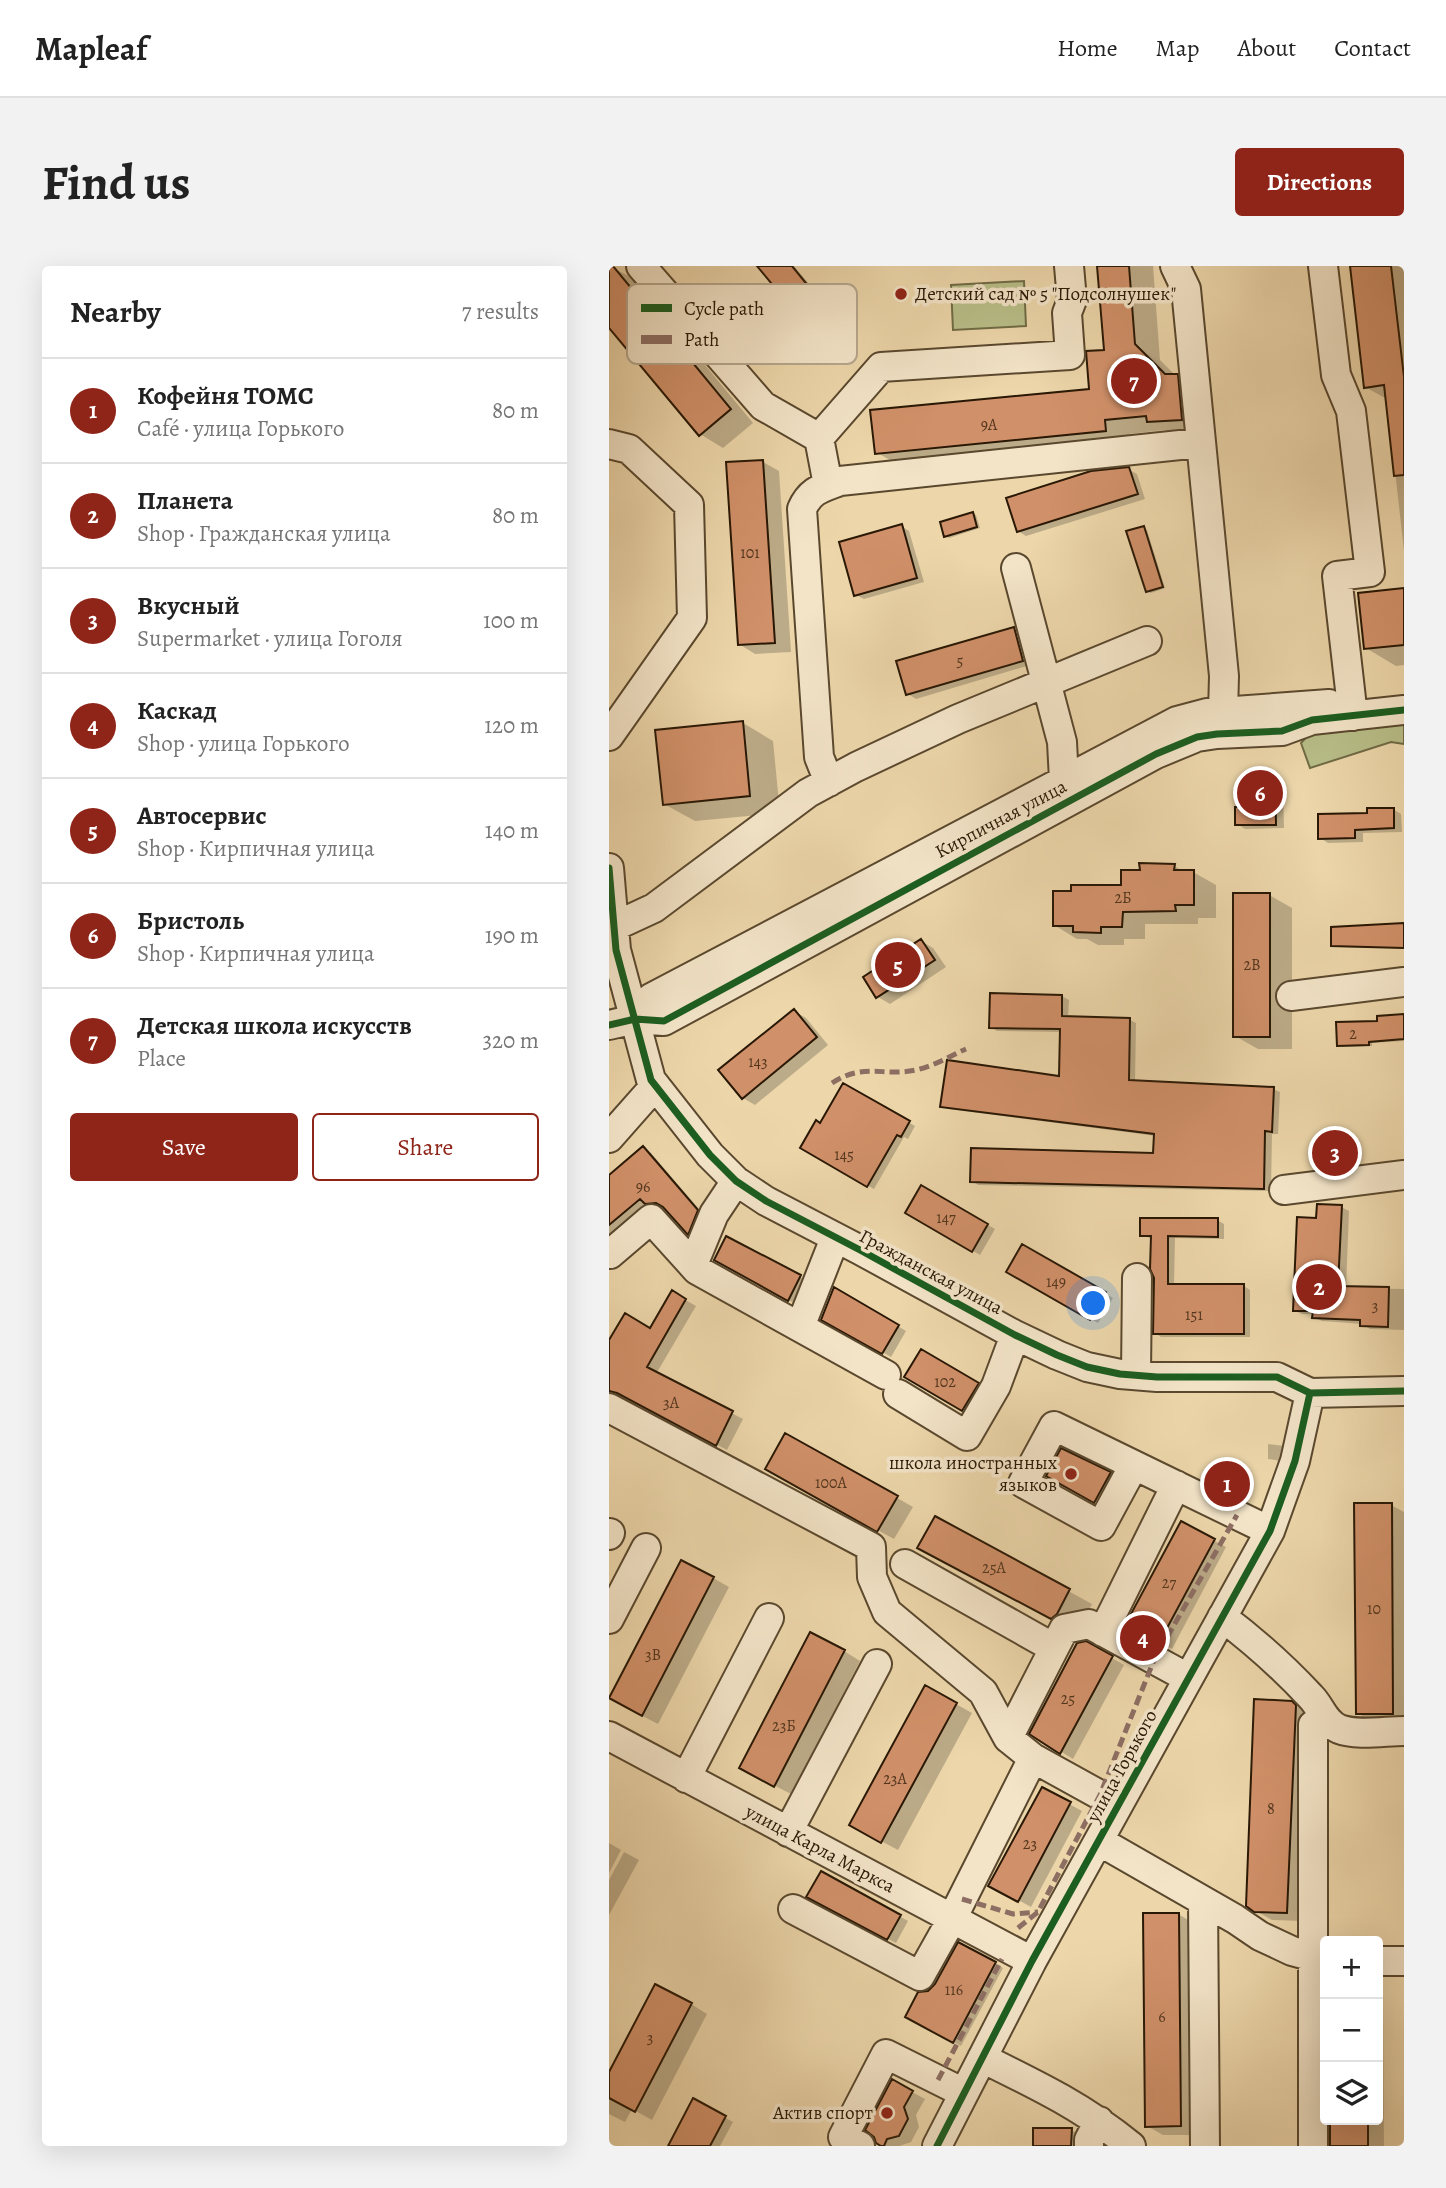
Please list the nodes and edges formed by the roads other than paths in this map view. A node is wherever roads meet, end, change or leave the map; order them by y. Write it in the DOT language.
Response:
graph roads {
  1 [pos="641,266"];
  2 [pos="1069,266"];
  3 [pos="1175,266"];
  4 [pos="1323,266"];
  5 [pos="657,284"];
  6 [pos="726,364"];
  7 [pos="819,438"];
  8 [pos="1199,443"];
  9 [pos="609,444"];
  10 [pos="828,485"];
  11 [pos="1016,568"];
  12 [pos="1147,641"];
  13 [pos="1046,684"];
  14 [pos="1404,696"];
  15 [pos="1352,709"];
  16 [pos="1404,710"];
  17 [pos="1223,713"];
  18 [pos="609,736"];
  19 [pos="1064,780"];
  20 [pos="829,782"];
  21 [pos="609,868"];
  22 [pos="613,928"];
  23 [pos="1404,982"];
  24 [pos="1291,996"];
  25 [pos="616,1023"];
  26 [pos="652,1084"];
  27 [pos="609,1138"];
  28 [pos="1404,1175"];
  29 [pos="736,1181"];
  30 [pos="1284,1190"];
  31 [pos="835,1238"];
  32 [pos="610,1254"];
  33 [pos="693,1265"];
  34 [pos="1137,1278"];
  35 [pos="800,1327"];
  36 [pos="1015,1335"];
  37 [pos="1136,1375"];
  38 [pos="1404,1391"];
  39 [pos="1311,1393"];
  40 [pos="609,1408"];
  41 [pos="1134,1465"];
  42 [pos="1176,1485"];
  43 [pos="1270,1531"];
  44 [pos="646,1548"];
  45 [pos="905,1564"];
  46 [pos="1222,1617"];
  47 [pos="769,1618"];
  48 [pos="609,1619"];
  49 [pos="1103,1632"];
  50 [pos="1054,1648"];
  51 [pos="877,1664"];
  52 [pos="1188,1678"];
  53 [pos="1324,1717"];
  54 [pos="1404,1731"];
  55 [pos="609,1736"];
  56 [pos="1008,1738"];
  57 [pos="1033,1758"];
  58 [pos="687,1778"];
  59 [pos="1118,1805"];
  60 [pos="788,1832"];
  61 [pos="1099,1841"];
  62 [pos="1203,1901"];
  63 [pos="793,1909"];
  64 [pos="952,1919"];
  65 [pos="1319,1958"];
  66 [pos="1032,1961"];
  67 [pos="1383,1961"];
  68 [pos="1404,1961"];
  69 [pos="982,2058"];
  70 [pos="964,2093"];
  71 [pos="1094,2133"];
  72 [pos="860,2146"];
  73 [pos="937,2146"];
  74 [pos="1131,2146"];
  75 [pos="1205,2146"];
  76 [pos="1313,2146"];
  1 -- 5 [label="street"];
  2 -- 7 [label="street"];
  3 -- 8 [label="street"];
  4 -- 15 [label="street"];
  6 -- 7 [label="street"];
  7 -- 10 [label="street"];
  8 -- 10 [label="street"];
  8 -- 17 [label="street"];
  9 -- 18 [label="street"];
  10 -- 20 [label="street"];
  11 -- 13 [label="street"];
  12 -- 13 [label="street"];
  13 -- 19 [label="street"];
  13 -- 20 [label="street"];
  14 -- 15 [label="street, Кирпичная улица"];
  15 -- 16 [label="street, Кирпичная улица"];
  15 -- 17 [label="street, Кирпичная улица"];
  15 -- 25 [label="street, Кирпичная улица"];
  17 -- 19 [label="street, Кирпичная улица"];
  19 -- 25 [label="street, Кирпичная улица"];
  20 -- 22 [label="street"];
  21 -- 22 [label="street, Гражданская улица"];
  22 -- 25 [label="street, Гражданская улица"];
  23 -- 24 [label="street"];
  25 -- 26 [label="street, Гражданская улица"];
  26 -- 27 [label="street"];
  26 -- 29 [label="street, Гражданская улица"];
  28 -- 30 [label="street"];
  29 -- 31 [label="street, Гражданская улица"];
  29 -- 33 [label="street"];
  31 -- 35 [label="street"];
  31 -- 36 [label="street, Гражданская улица"];
  32 -- 33 [label="street"];
  33 -- 35 [label="street"];
  34 -- 37 [label="street"];
  35 -- 36 [label="street"];
  36 -- 37 [label="street, Гражданская улица"];
  37 -- 39 [label="street, Гражданская улица"];
  38 -- 39 [label="street"];
  39 -- 43 [label="street, улица Горького"];
  40 -- 56 [label="street"];
  41 -- 42 [label="street"];
  42 -- 43 [label="street"];
  42 -- 49 [label="street"];
  43 -- 46 [label="street, улица Горького"];
  44 -- 48 [label="street"];
  45 -- 50 [label="street"];
  46 -- 52 [label="street, улица Горького"];
  46 -- 53 [label="street"];
  47 -- 58 [label="street"];
  49 -- 50 [label="street"];
  49 -- 52 [label="street"];
  50 -- 56 [label="street"];
  51 -- 60 [label="street"];
  52 -- 59 [label="street, улица Горького"];
  53 -- 54 [label="street"];
  53 -- 65 [label="street"];
  55 -- 58 [label="street, улица Карла Маркса"];
  56 -- 57 [label="street"];
  57 -- 59 [label="street"];
  57 -- 64 [label="street"];
  58 -- 60 [label="street, улица Карла Маркса"];
  59 -- 61 [label="street, улица Горького"];
  60 -- 64 [label="street, улица Карла Маркса"];
  61 -- 62 [label="street"];
  61 -- 66 [label="street, улица Горького"];
  62 -- 65 [label="street"];
  62 -- 75 [label="street"];
  63 -- 64 [label="street"];
  64 -- 66 [label="street, улица Карла Маркса"];
  65 -- 76 [label="street"];
  66 -- 69 [label="street, улица Горького"];
  67 -- 68 [label="street"];
  69 -- 70 [label="street, улица Горького"];
  69 -- 71 [label="street"];
  70 -- 72 [label="street"];
  70 -- 73 [label="street, улица Горького"];
  71 -- 74 [label="street"];
}
